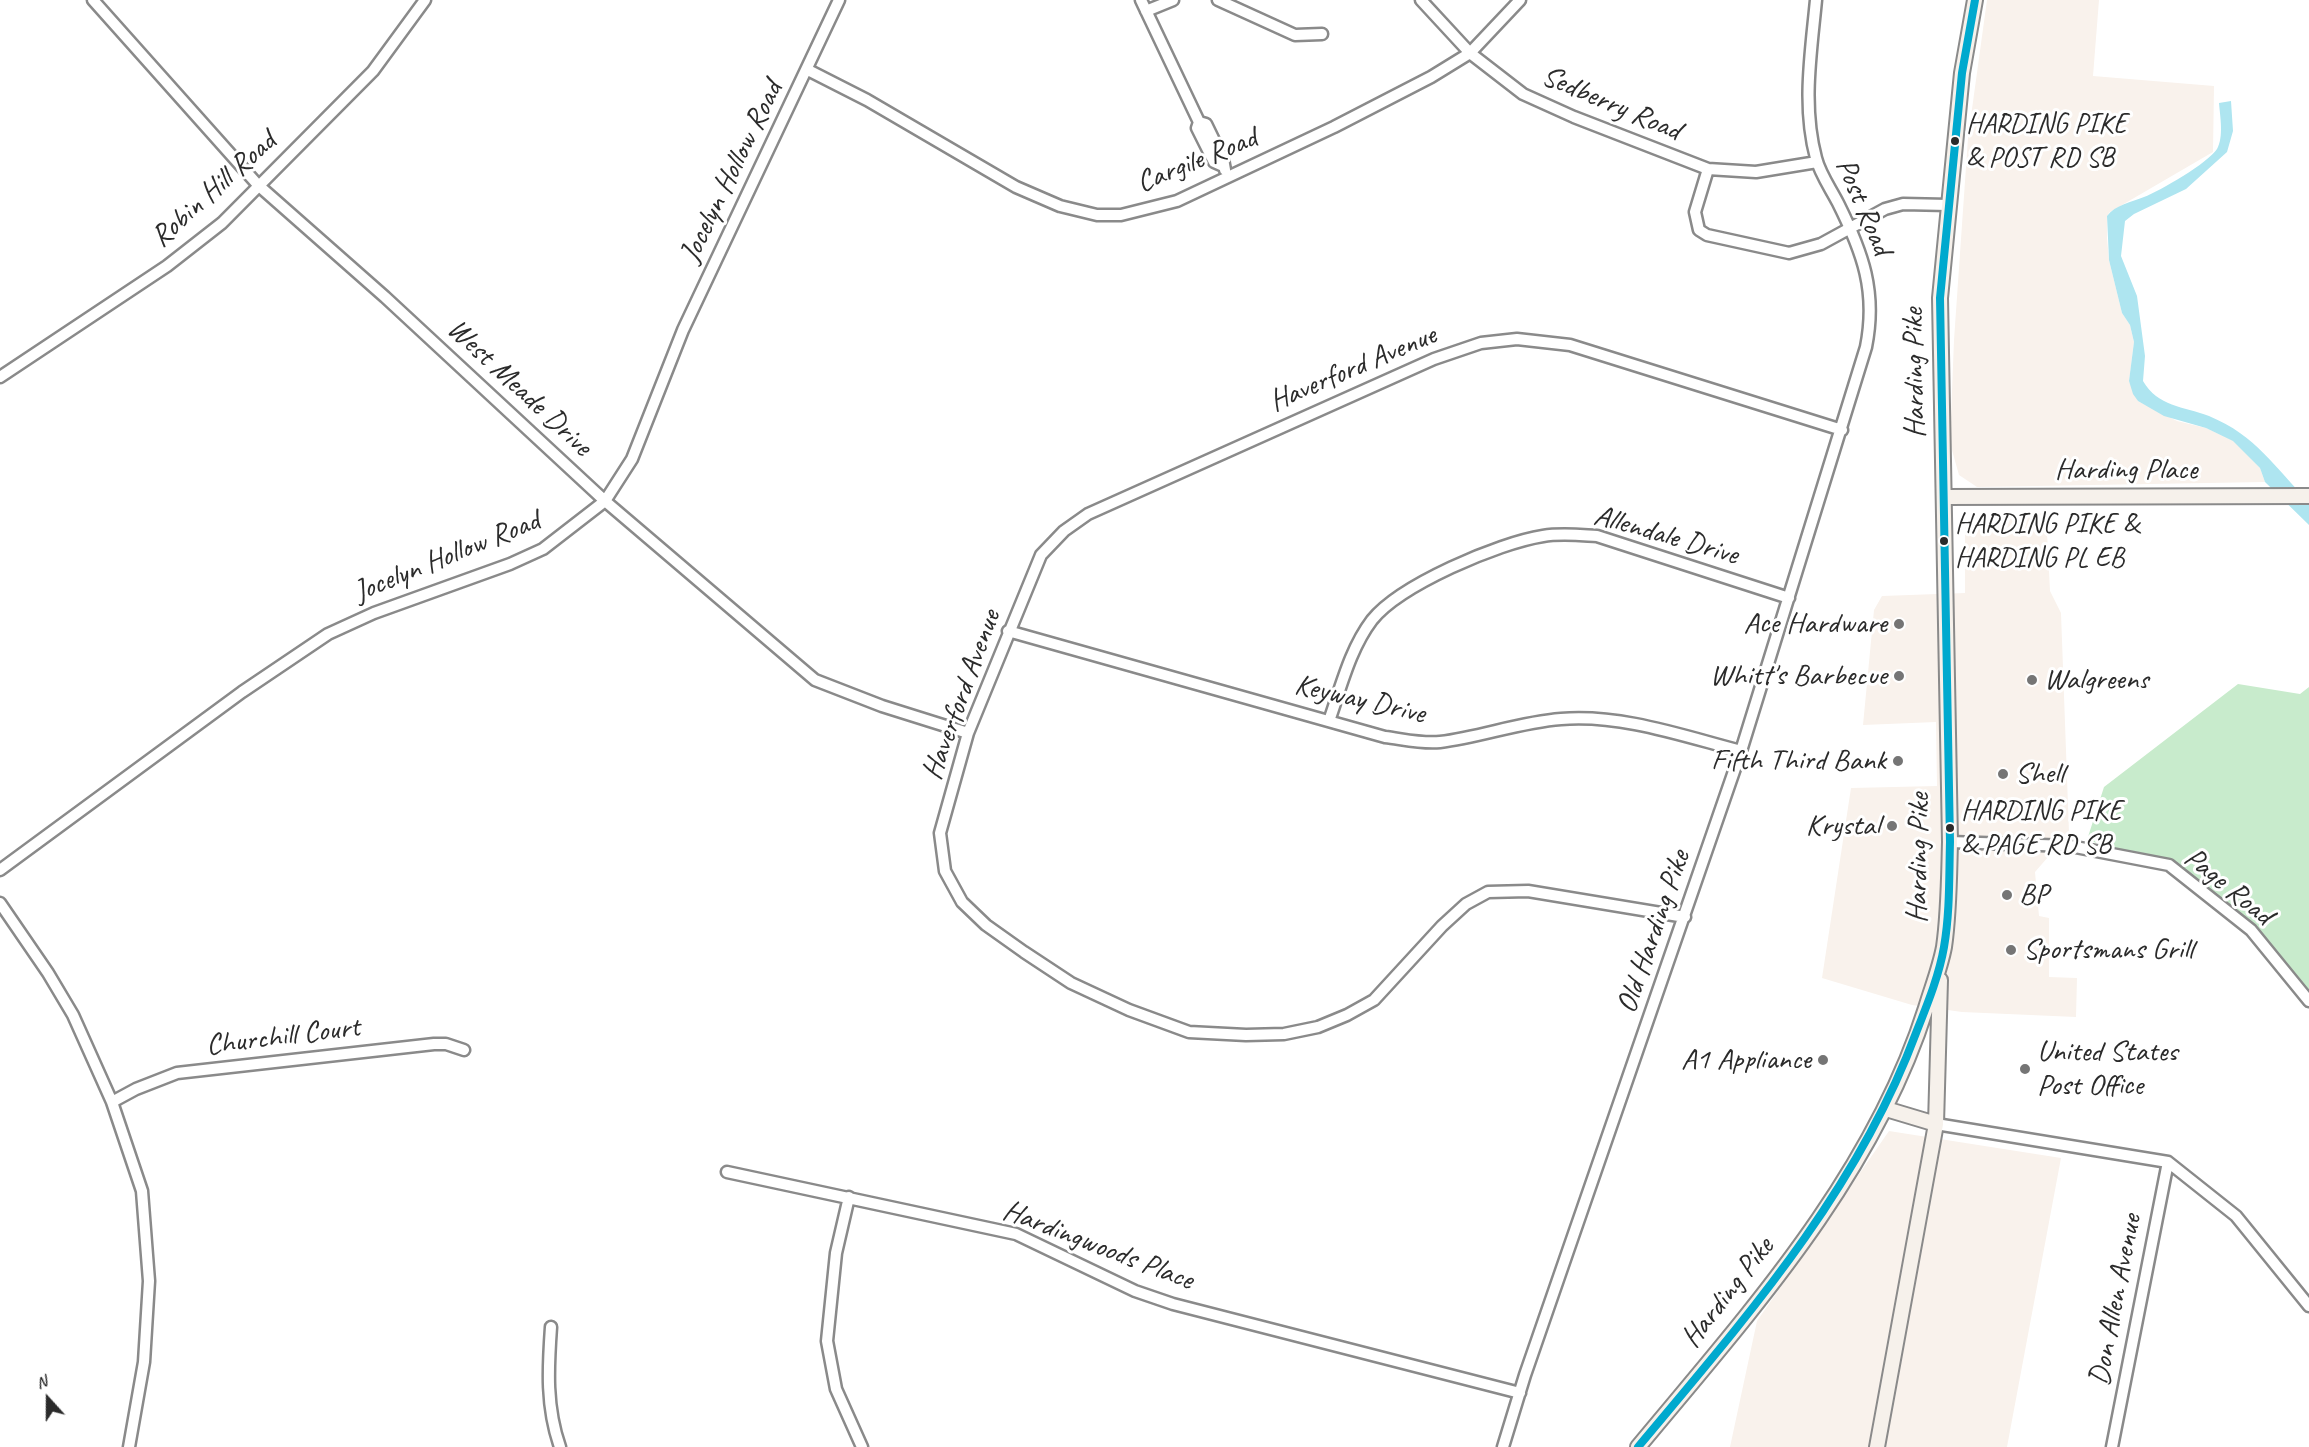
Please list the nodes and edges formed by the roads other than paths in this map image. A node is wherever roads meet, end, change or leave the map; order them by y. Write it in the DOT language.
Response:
graph roads {
  1 [pos="93,0"];
  2 [pos="425,0"];
  3 [pos="839,0"];
  4 [pos="1141,0"];
  5 [pos="1173,0"];
  6 [pos="1218,0"];
  7 [pos="1421,0"];
  8 [pos="1520,0"];
  9 [pos="1816,0"];
  10 [pos="1975,0"];
  11 [pos="1146,11"];
  12 [pos="1322,34"];
  13 [pos="1470,52"];
  14 [pos="808,70"];
  15 [pos="1817,162"];
  16 [pos="1708,169"];
  17 [pos="1228,178"];
  18 [pos="258,185"];
  19 [pos="1948,205"];
  20 [pos="1850,228"];
  21 [pos="0,377"];
  22 [pos="1842,430"];
  23 [pos="2306,496"];
  24 [pos="1944,497"];
  25 [pos="605,501"];
  26 [pos="1789,598"];
  27 [pos="1008,631"];
  28 [pos="1329,721"];
  29 [pos="968,733"];
  30 [pos="1741,751"];
  31 [pos="1950,842"];
  32 [pos="0,870"];
  33 [pos="0,903"];
  34 [pos="1685,917"];
  35 [pos="1940,963"];
  36 [pos="2309,1001"];
  37 [pos="464,1050"];
  38 [pos="112,1102"];
  39 [pos="1886,1109"];
  40 [pos="1936,1124"];
  41 [pos="2168,1162"];
  42 [pos="727,1172"];
  43 [pos="849,1197"];
  44 [pos="2309,1306"];
  45 [pos="551,1327"];
  46 [pos="1520,1393"];
  47 [pos="129,1447"];
  48 [pos="560,1447"];
  49 [pos="862,1447"];
  50 [pos="1503,1447"];
  51 [pos="1638,1447"];
  52 [pos="1877,1447"];
  53 [pos="2112,1447"];
  1 -- 18 [label="street, West Meade Drive"];
  2 -- 18 [label="street, Robin Hill Road"];
  3 -- 14 [label="street, Jocelyn Hollow Road"];
  4 -- 11 [label="street"];
  5 -- 11 [label="street"];
  6 -- 12 [label="street"];
  7 -- 13 [label="street, Sedberry Road"];
  8 -- 13 [label="street, Cargile Road"];
  9 -- 15 [label="street, Post Road"];
  10 -- 19 [label="main road, Harding Pike"];
  11 -- 17 [label="street"];
  13 -- 16 [label="street, Sedberry Road"];
  13 -- 17 [label="street, Cargile Road"];
  14 -- 17 [label="street, Cargile Road"];
  14 -- 25 [label="street, Jocelyn Hollow Road"];
  15 -- 16 [label="street, Sedberry Road"];
  15 -- 20 [label="street, Post Road"];
  16 -- 20 [label="street"];
  18 -- 21 [label="street, Robin Hill Road"];
  18 -- 25 [label="street, West Meade Drive"];
  19 -- 20 [label="street"];
  19 -- 24 [label="main road, Harding Pike"];
  20 -- 22 [label="street, Post Road"];
  22 -- 26 [label="street, Old Harding Pike"];
  22 -- 27 [label="street, Haverford Avenue"];
  23 -- 24 [label="main road, Harding Place"];
  24 -- 31 [label="main road, Harding Pike"];
  25 -- 29 [label="street, West Meade Drive"];
  25 -- 32 [label="street, Jocelyn Hollow Road"];
  26 -- 28 [label="street, Allendale Drive"];
  26 -- 30 [label="street, Old Harding Pike"];
  27 -- 28 [label="street, Keyway Drive"];
  27 -- 29 [label="street, Haverford Avenue"];
  28 -- 30 [label="street, Keyway Drive"];
  29 -- 34 [label="street, Haverford Avenue"];
  30 -- 34 [label="street, Old Harding Pike"];
  31 -- 35 [label="main road, Harding Pike"];
  31 -- 36 [label="street, Page Road"];
  33 -- 38 [label="street"];
  34 -- 46 [label="street, Old Harding Pike"];
  35 -- 39 [label="main road, Harding Pike"];
  35 -- 40 [label="main road"];
  37 -- 38 [label="street, Churchill Court"];
  38 -- 47 [label="street"];
  39 -- 40 [label="main road"];
  39 -- 51 [label="main road, Harding Pike"];
  40 -- 41 [label="street"];
  40 -- 52 [label="main road"];
  41 -- 44 [label="street"];
  41 -- 53 [label="street, Don Allen Avenue"];
  42 -- 43 [label="street, Hardingwoods Place"];
  43 -- 46 [label="street, Hardingwoods Place"];
  43 -- 49 [label="street"];
  45 -- 48 [label="street"];
  46 -- 50 [label="street, Old Harding Pike"];
}
